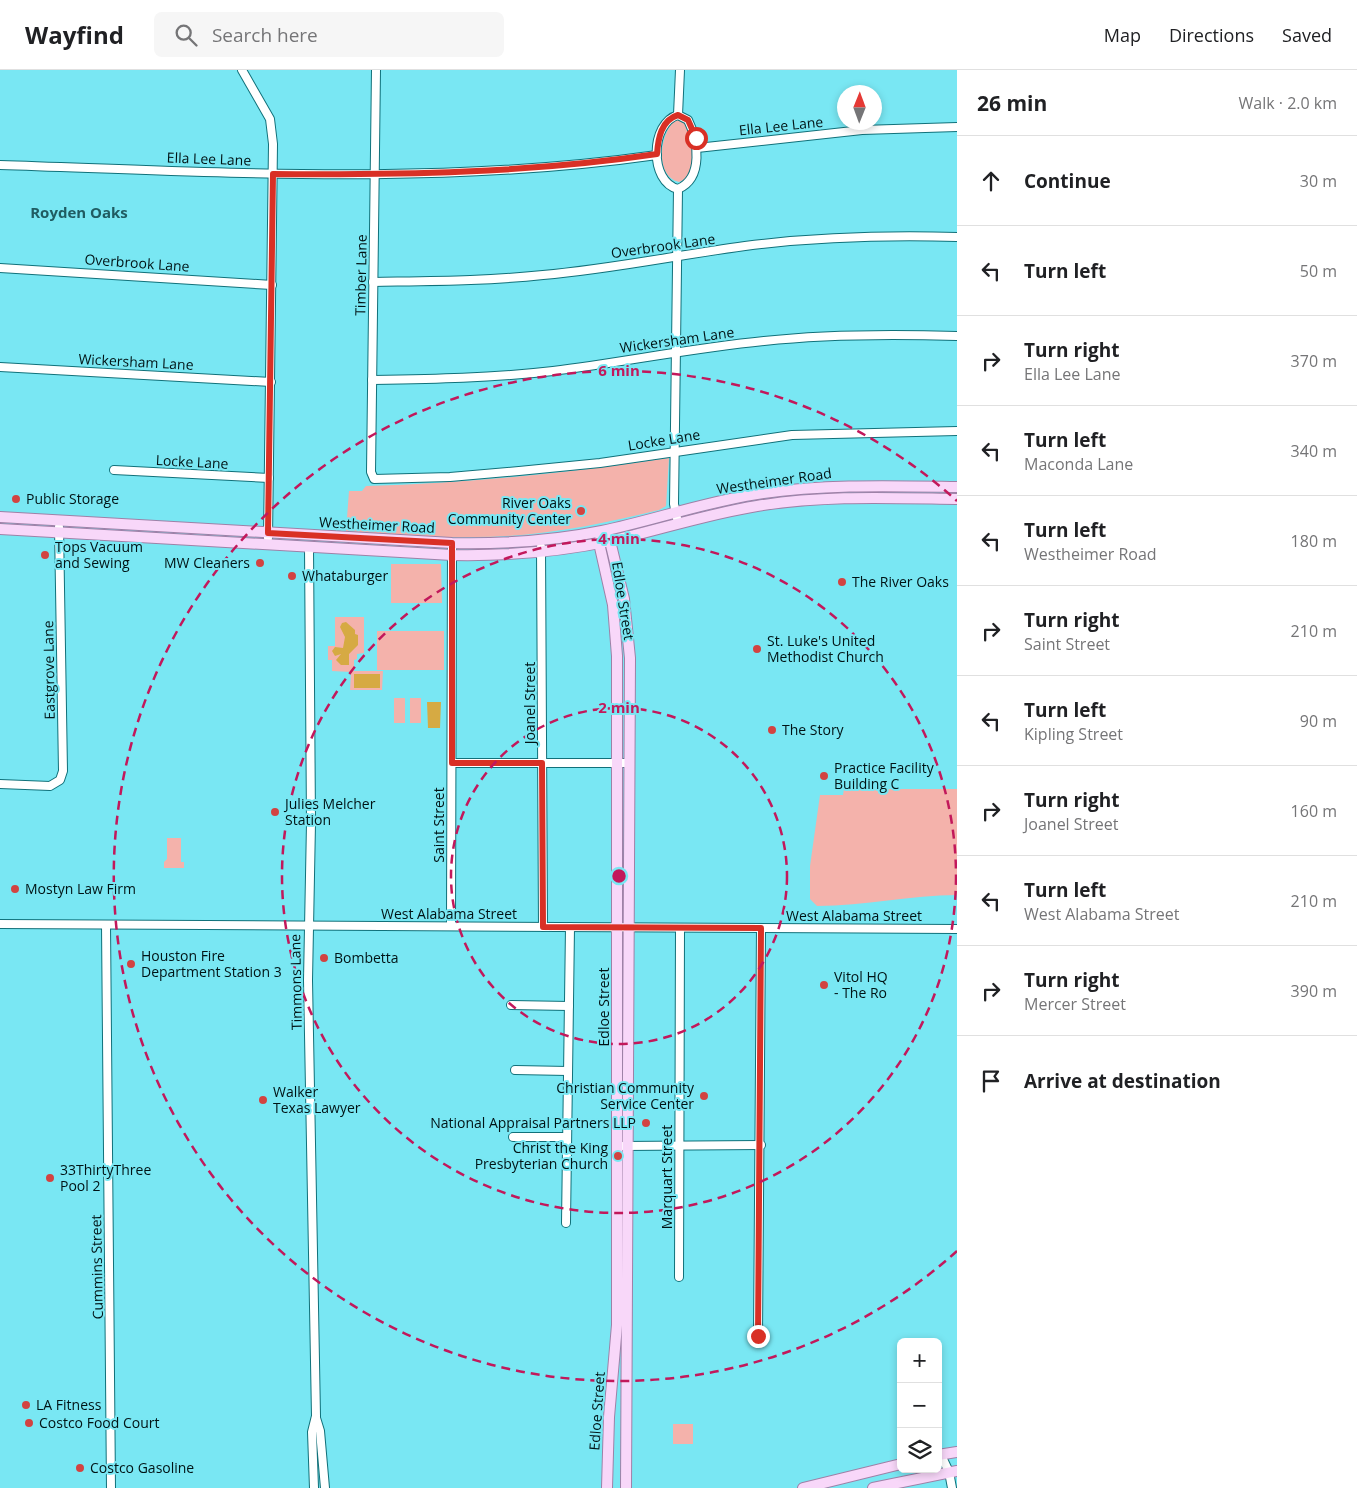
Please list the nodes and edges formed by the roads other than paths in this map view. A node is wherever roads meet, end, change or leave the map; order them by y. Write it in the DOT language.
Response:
graph roads {
  1 [pos="242,70"];
  2 [pos="376,70"];
  3 [pos="680,70"];
  4 [pos="678,115"];
  5 [pos="957,127"];
  6 [pos="697,148"];
  7 [pos="657,154"];
  8 [pos="0,165"];
  9 [pos="273,174"];
  10 [pos="376,175"];
  11 [pos="678,189"];
  12 [pos="957,237"];
  13 [pos="679,256"];
  14 [pos="0,268"];
  15 [pos="373,282"];
  16 [pos="272,285"];
  17 [pos="957,336"];
  18 [pos="676,352"];
  19 [pos="0,367"];
  20 [pos="372,380"];
  21 [pos="271,382"];
  22 [pos="957,431"];
  23 [pos="675,450"];
  24 [pos="114,470"];
  25 [pos="269,478"];
  26 [pos="374,479"];
  27 [pos="957,487"];
  28 [pos="793,490"];
  29 [pos="957,499"];
  30 [pos="794,501"];
  31 [pos="675,512"];
  32 [pos="0,517"];
  33 [pos="60,521"];
  34 [pos="678,524"];
  35 [pos="0,529"];
  36 [pos="603,530"];
  37 [pos="60,532"];
  38 [pos="268,533"];
  39 [pos="331,536"];
  40 [pos="379,539"];
  41 [pos="540,540"];
  42 [pos="610,541"];
  43 [pos="452,543"];
  44 [pos="599,543"];
  45 [pos="268,544"];
  46 [pos="309,547"];
  47 [pos="377,551"];
  48 [pos="542,551"];
  49 [pos="452,555"];
  50 [pos="618,683"];
  51 [pos="630,683"];
  52 [pos="452,763"];
  53 [pos="542,763"];
  54 [pos="618,763"];
  55 [pos="630,763"];
  56 [pos="0,784"];
  57 [pos="618,830"];
  58 [pos="631,830"];
  59 [pos="0,924"];
  60 [pos="106,925"];
  61 [pos="308,926"];
  62 [pos="451,926"];
  63 [pos="543,927"];
  64 [pos="570,927"];
  65 [pos="618,927"];
  66 [pos="629,927"];
  67 [pos="680,928"];
  68 [pos="761,928"];
  69 [pos="957,929"];
  70 [pos="511,1005"];
  71 [pos="569,1006"];
  72 [pos="618,1034"];
  73 [pos="629,1034"];
  74 [pos="515,1070"];
  75 [pos="568,1071"];
  76 [pos="513,1137"];
  77 [pos="568,1137"];
  78 [pos="761,1145"];
  79 [pos="623,1146"];
  80 [pos="679,1146"];
  81 [pos="566,1223"];
  82 [pos="678,1277"];
  83 [pos="622,1326"];
  84 [pos="758,1336"];
  85 [pos="610,1406"];
  86 [pos="627,1406"];
  87 [pos="316,1416"];
  88 [pos="957,1452"];
  89 [pos="942,1454"];
  90 [pos="942,1458"];
  91 [pos="897,1465"];
  92 [pos="324,1470"];
  93 [pos="314,1471"];
  94 [pos="953,1471"];
  95 [pos="831,1485"];
  96 [pos="111,1488"];
  97 [pos="314,1488"];
  98 [pos="325,1488"];
  99 [pos="607,1488"];
  100 [pos="626,1488"];
  101 [pos="803,1488"];
  102 [pos="873,1488"];
  103 [pos="952,1488"];
  1 -- 9 [label="street"];
  2 -- 10 [label="street, Timber Lane"];
  3 -- 4 [label="street"];
  4 -- 6 [label="street"];
  4 -- 7 [label="street"];
  5 -- 6 [label="street, Ella Lee Lane"];
  6 -- 11 [label="street"];
  7 -- 10 [label="street, Ella Lee Lane"];
  7 -- 11 [label="street"];
  8 -- 9 [label="street, Ella Lee Lane"];
  9 -- 10 [label="street, Ella Lee Lane"];
  9 -- 16 [label="street"];
  10 -- 15 [label="street, Timber Lane"];
  11 -- 13 [label="street"];
  12 -- 13 [label="street, Overbrook Lane"];
  13 -- 15 [label="street, Overbrook Lane"];
  13 -- 18 [label="street"];
  14 -- 16 [label="street, Overbrook Lane"];
  15 -- 20 [label="street, Timber Lane"];
  16 -- 21 [label="street"];
  17 -- 18 [label="street, Wickersham Lane"];
  18 -- 20 [label="street, Wickersham Lane"];
  18 -- 23 [label="street"];
  19 -- 21 [label="street, Wickersham Lane"];
  20 -- 26 [label="street, Timber Lane"];
  21 -- 25 [label="street"];
  22 -- 23 [label="street, Locke Lane"];
  23 -- 26 [label="street, Locke Lane"];
  23 -- 31 [label="street"];
  24 -- 25 [label="street, Locke Lane"];
  25 -- 38 [label="street"];
  27 -- 28 [label="main road, Westheimer Road"];
  28 -- 30 [label="main road"];
  28 -- 31 [label="main road, Westheimer Road"];
  29 -- 30 [label="main road, Westheimer Road"];
  30 -- 34 [label="main road, Westheimer Road"];
  31 -- 34 [label="street"];
  31 -- 36 [label="main road, Westheimer Road"];
  32 -- 33 [label="main road, Westheimer Road"];
  33 -- 37 [label="street, Eastgrove Lane"];
  33 -- 38 [label="main road, Westheimer Road"];
  34 -- 42 [label="main road, Westheimer Road"];
  35 -- 37 [label="main road, Westheimer Road"];
  36 -- 41 [label="main road, Westheimer Road"];
  36 -- 42 [label="main road, Edloe Street"];
  36 -- 44 [label="main road, Edloe Street"];
  37 -- 45 [label="main road, Westheimer Road"];
  37 -- 56 [label="street, Eastgrove Lane"];
  38 -- 39 [label="main road, Westheimer Road"];
  38 -- 45 [label="street"];
  39 -- 40 [label="main road, Westheimer Road"];
  39 -- 46 [label="main road"];
  40 -- 43 [label="main road, Westheimer Road"];
  40 -- 47 [label="main road"];
  41 -- 43 [label="main road, Westheimer Road"];
  41 -- 48 [label="street, Joanel Street"];
  42 -- 44 [label="main road, Westheimer Road"];
  42 -- 51 [label="main road, Edloe Street"];
  43 -- 49 [label="street, Saint Street"];
  44 -- 48 [label="main road, Westheimer Road"];
  44 -- 50 [label="main road, Edloe Street"];
  45 -- 46 [label="main road, Westheimer Road"];
  46 -- 47 [label="main road, Westheimer Road"];
  46 -- 61 [label="street, Timmons Lane"];
  47 -- 49 [label="main road, Westheimer Road"];
  48 -- 49 [label="main road, Westheimer Road"];
  48 -- 53 [label="street, Joanel Street"];
  49 -- 52 [label="street, Saint Street"];
  50 -- 51 [label="main road"];
  50 -- 54 [label="main road, Edloe Street"];
  51 -- 55 [label="main road, Edloe Street"];
  52 -- 53 [label="street"];
  52 -- 62 [label="street, Saint Street"];
  53 -- 54 [label="street"];
  53 -- 63 [label="street, Joanel Street"];
  54 -- 55 [label="street"];
  54 -- 57 [label="main road, Edloe Street"];
  55 -- 58 [label="main road, Edloe Street"];
  57 -- 58 [label="main road"];
  57 -- 65 [label="main road, Edloe Street"];
  58 -- 66 [label="main road, Edloe Street"];
  59 -- 60 [label="street, West Alabama Street"];
  60 -- 61 [label="street, West Alabama Street"];
  60 -- 96 [label="street, Cummins Street"];
  61 -- 62 [label="street, West Alabama Street"];
  61 -- 87 [label="street, Timmons Lane"];
  62 -- 63 [label="street, West Alabama Street"];
  63 -- 64 [label="street, West Alabama Street"];
  64 -- 65 [label="street, West Alabama Street"];
  64 -- 71 [label="street"];
  65 -- 66 [label="street, West Alabama Street"];
  65 -- 72 [label="main road, Edloe Street"];
  66 -- 67 [label="street, West Alabama Street"];
  66 -- 73 [label="main road, Edloe Street"];
  67 -- 68 [label="street, West Alabama Street"];
  67 -- 80 [label="street, Marquart Street"];
  68 -- 69 [label="street, West Alabama Street"];
  68 -- 78 [label="street"];
  70 -- 71 [label="street"];
  71 -- 75 [label="street"];
  72 -- 73 [label="main road"];
  72 -- 79 [label="main road, Edloe Street"];
  73 -- 79 [label="main road, Edloe Street"];
  74 -- 75 [label="street"];
  75 -- 77 [label="street"];
  76 -- 77 [label="street"];
  77 -- 81 [label="street"];
  78 -- 80 [label="street"];
  78 -- 84 [label="street"];
  79 -- 80 [label="street"];
  79 -- 83 [label="main road, Edloe Street"];
  80 -- 82 [label="street, Marquart Street"];
  83 -- 85 [label="main road, Edloe Street"];
  83 -- 86 [label="main road, Edloe Street"];
  85 -- 86 [label="main road"];
  85 -- 99 [label="main road, Edloe Street"];
  86 -- 100 [label="main road, Edloe Street"];
  87 -- 92 [label="street, Timmons Lane"];
  87 -- 93 [label="street, Timmons Lane"];
  88 -- 89 [label="main road"];
  90 -- 94 [label="street"];
  91 -- 95 [label="main road"];
  92 -- 93 [label="street"];
  92 -- 98 [label="street, Timmons Lane"];
  93 -- 97 [label="street, Timmons Lane"];
  94 -- 102 [label="main road"];
  94 -- 103 [label="street"];
  95 -- 101 [label="main road"];
}
